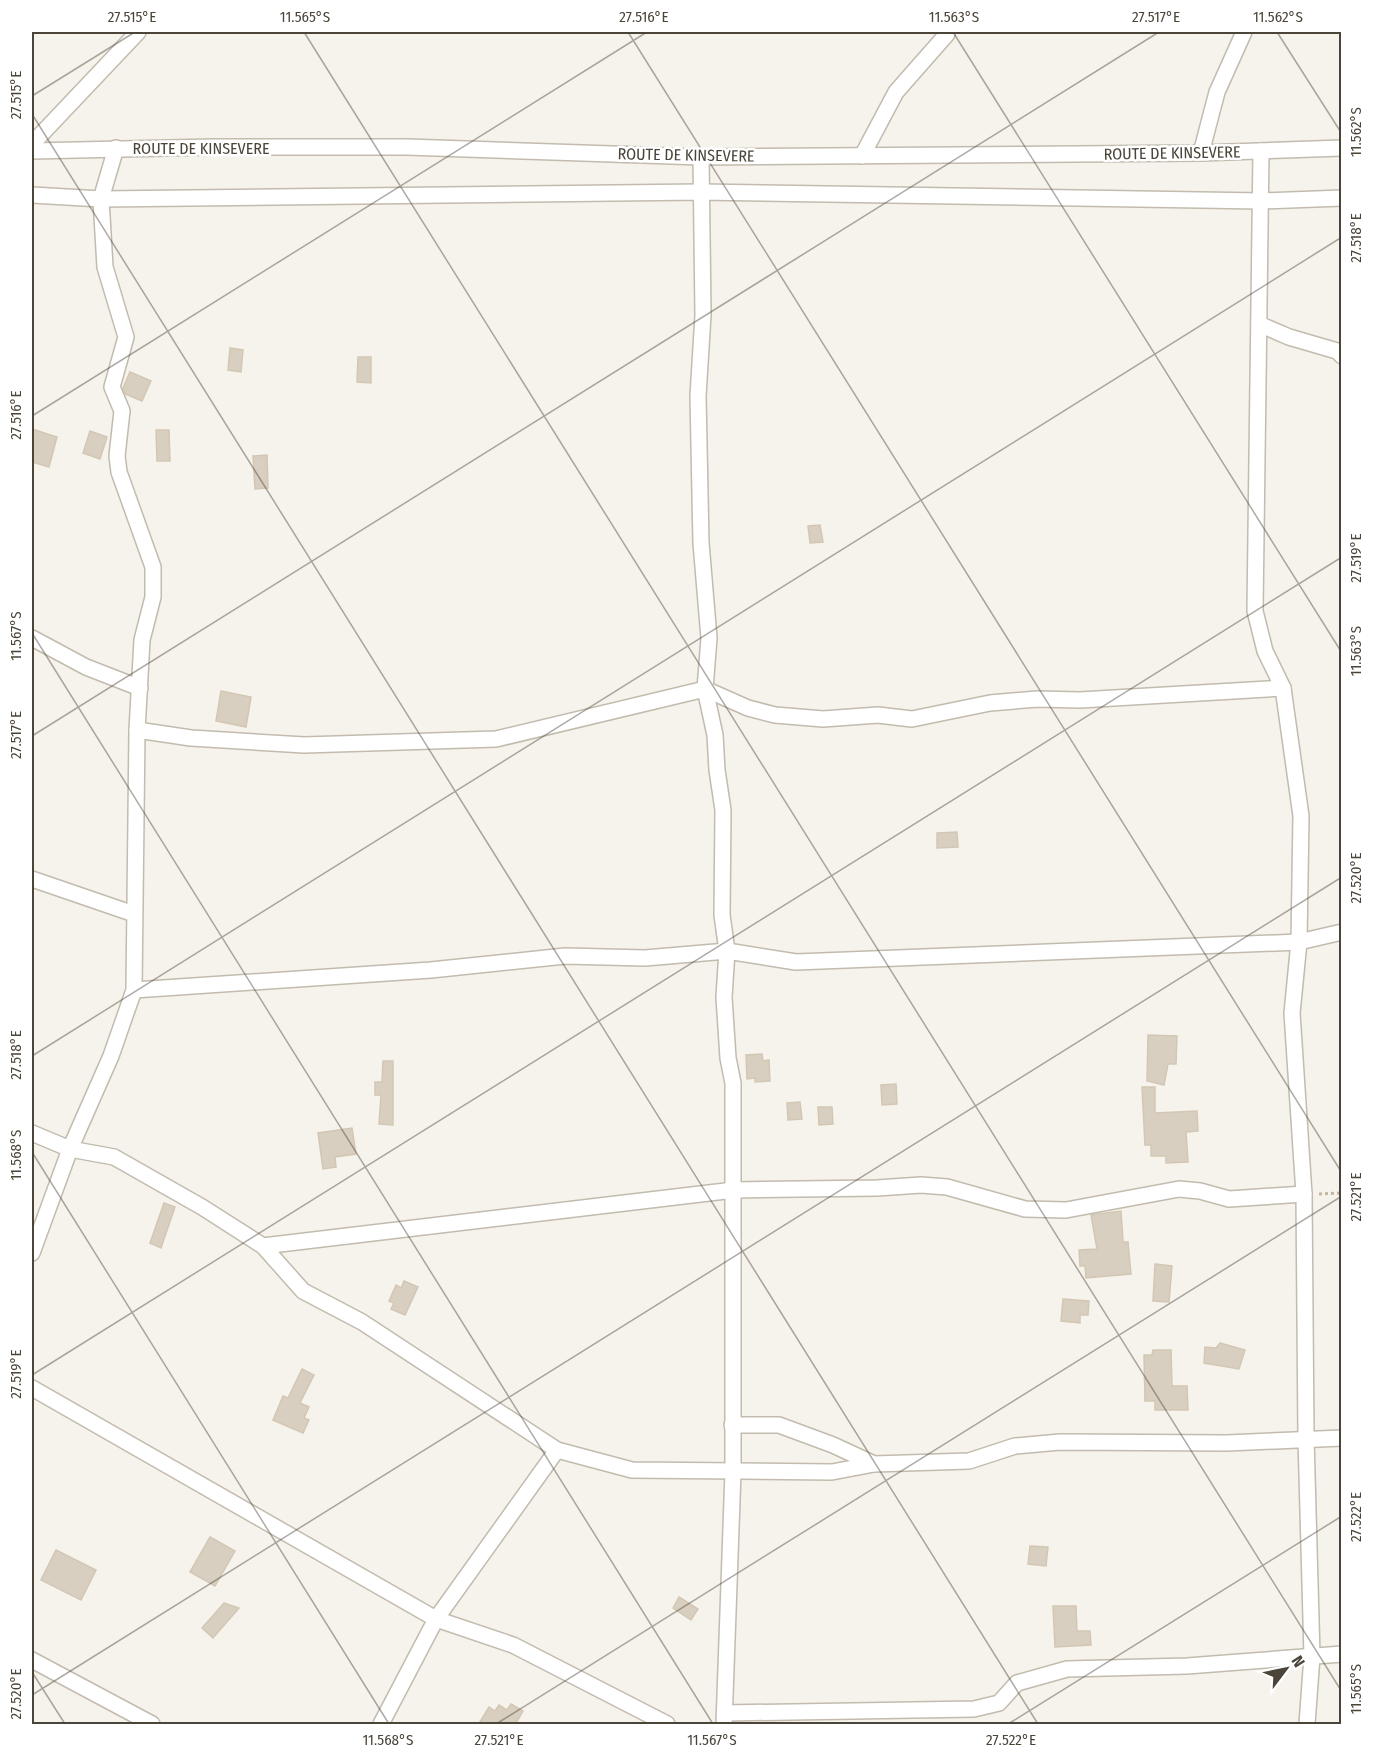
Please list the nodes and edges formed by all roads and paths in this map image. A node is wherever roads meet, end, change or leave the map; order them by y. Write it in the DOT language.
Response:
graph roads {
  1 [pos="138,32"];
  2 [pos="1244,32"];
  3 [pos="946,34"];
  4 [pos="32,144"];
  5 [pos="116,148"];
  6 [pos="1341,148"];
  7 [pos="32,151"];
  8 [pos="1261,151"];
  9 [pos="1201,153"];
  10 [pos="862,156"];
  11 [pos="700,157"];
  12 [pos="700,192"];
  13 [pos="32,195"];
  14 [pos="1341,198"];
  15 [pos="101,199"];
  16 [pos="1261,201"];
  17 [pos="1261,325"];
  18 [pos="1341,356"];
  19 [pos="32,638"];
  20 [pos="140,688"];
  21 [pos="1283,688"];
  22 [pos="705,689"];
  23 [pos="137,730"];
  24 [pos="32,879"];
  25 [pos="134,914"];
  26 [pos="1341,932"];
  27 [pos="1299,942"];
  28 [pos="727,951"];
  29 [pos="134,990"];
  30 [pos="32,1133"];
  31 [pos="70,1149"];
  32 [pos="734,1190"];
  33 [pos="1341,1193"];
  34 [pos="1304,1194"];
  35 [pos="263,1246"];
  36 [pos="32,1253"];
  37 [pos="32,1388"];
  38 [pos="732,1425"];
  39 [pos="1306,1438"];
  40 [pos="1341,1438"];
  41 [pos="557,1450"];
  42 [pos="874,1464"];
  43 [pos="733,1472"];
  44 [pos="436,1619"];
  45 [pos="1341,1654"];
  46 [pos="1311,1656"];
  47 [pos="32,1660"];
  48 [pos="724,1719"];
  49 [pos="152,1725"];
  50 [pos="381,1725"];
  51 [pos="667,1725"];
  52 [pos="1307,1725"];
  1 -- 4 [label="street"];
  2 -- 9 [label="street"];
  3 -- 10 [label="street"];
  5 -- 7 [label="street, ROUTE DE KINSEVERE"];
  5 -- 11 [label="street, ROUTE DE KINSEVERE"];
  5 -- 15 [label="street"];
  6 -- 8 [label="street, ROUTE DE KINSEVERE"];
  8 -- 9 [label="street, ROUTE DE KINSEVERE"];
  8 -- 16 [label="street"];
  9 -- 10 [label="street, ROUTE DE KINSEVERE"];
  10 -- 11 [label="street, ROUTE DE KINSEVERE"];
  11 -- 12 [label="street"];
  12 -- 15 [label="street"];
  12 -- 16 [label="street"];
  12 -- 22 [label="street"];
  13 -- 15 [label="street"];
  14 -- 16 [label="street"];
  15 -- 20 [label="street"];
  16 -- 17 [label="street"];
  17 -- 18 [label="street"];
  17 -- 21 [label="street"];
  19 -- 20 [label="street"];
  20 -- 23 [label="street"];
  21 -- 22 [label="street"];
  21 -- 27 [label="street"];
  22 -- 23 [label="street"];
  22 -- 28 [label="street"];
  23 -- 25 [label="street"];
  24 -- 25 [label="street"];
  25 -- 29 [label="street"];
  26 -- 27 [label="street"];
  27 -- 28 [label="street"];
  27 -- 34 [label="street"];
  28 -- 29 [label="street"];
  28 -- 32 [label="street"];
  29 -- 31 [label="street"];
  30 -- 31 [label="street"];
  31 -- 35 [label="street"];
  31 -- 36 [label="street"];
  32 -- 34 [label="street"];
  32 -- 35 [label="street"];
  32 -- 38 [label="street"];
  33 -- 34 [label="path"];
  34 -- 39 [label="street"];
  35 -- 41 [label="street"];
  37 -- 44 [label="street"];
  38 -- 42 [label="street"];
  38 -- 43 [label="street"];
  39 -- 40 [label="street"];
  39 -- 42 [label="street"];
  39 -- 46 [label="street"];
  41 -- 43 [label="street"];
  41 -- 44 [label="street"];
  42 -- 43 [label="street"];
  43 -- 48 [label="street"];
  44 -- 50 [label="street"];
  44 -- 51 [label="street"];
  45 -- 46 [label="street"];
  46 -- 48 [label="street"];
  46 -- 52 [label="street"];
  47 -- 49 [label="street"];
}
